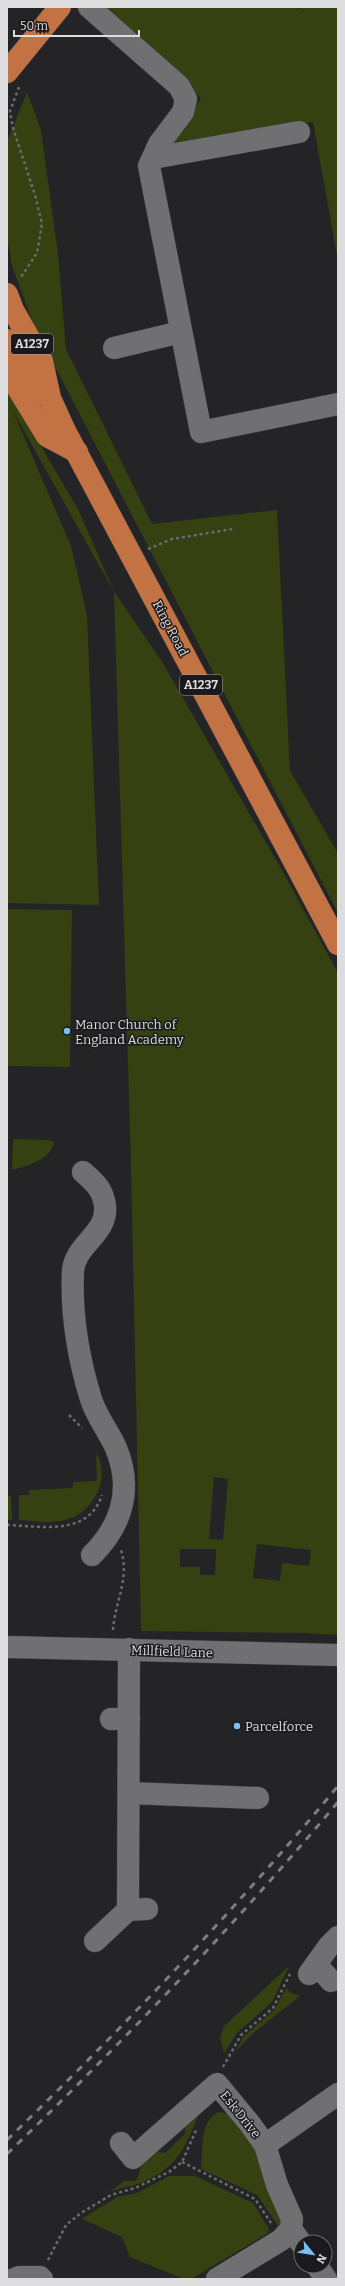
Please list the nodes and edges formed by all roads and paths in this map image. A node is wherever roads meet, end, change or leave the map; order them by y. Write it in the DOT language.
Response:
graph roads {
  1 [pos="60,7"];
  2 [pos="89,7"];
  3 [pos="10,65"];
  4 [pos="8,100"];
  5 [pos="299,132"];
  6 [pos="153,158"];
  7 [pos="21,277"];
  8 [pos="7,294"];
  9 [pos="182,332"];
  10 [pos="7,340"];
  11 [pos="114,348"];
  12 [pos="7,370"];
  13 [pos="50,398"];
  14 [pos="338,404"];
  15 [pos="76,452"];
  16 [pos="233,529"];
  17 [pos="131,556"];
  18 [pos="338,944"];
  19 [pos="83,1172"];
  20 [pos="69,1415"];
  21 [pos="84,1430"];
  22 [pos="103,1493"];
  23 [pos="91,1514"];
  24 [pos="7,1525"];
  25 [pos="111,1533"];
  26 [pos="92,1555"];
  27 [pos="7,1647"];
  28 [pos="121,1649"];
  29 [pos="338,1655"];
  30 [pos="129,1793"];
  31 [pos="258,1798"];
  32 [pos="338,1937"];
  33 [pos="94,1941"];
  34 [pos="330,1981"];
  35 [pos="338,2094"];
  36 [pos="120,2143"];
  37 [pos="265,2145"];
  38 [pos="182,2162"];
  39 [pos="291,2237"];
  40 [pos="14,2279"];
  41 [pos="42,2279"];
  42 [pos="217,2279"];
  1 -- 3 [label="highway"];
  2 -- 6 [label="street"];
  3 -- 4 [label="highway"];
  4 -- 7 [label="path"];
  5 -- 6 [label="street"];
  6 -- 9 [label="street"];
  8 -- 13 [label="highway, Ring Road / A1237"];
  9 -- 11 [label="street"];
  9 -- 14 [label="street"];
  10 -- 13 [label="highway, Ring Road / A1237"];
  12 -- 15 [label="highway"];
  13 -- 15 [label="highway, Ring Road / A1237"];
  15 -- 17 [label="highway, Ring Road / A1237"];
  16 -- 17 [label="path"];
  17 -- 18 [label="highway, Ring Road / A1237"];
  19 -- 25 [label="street"];
  20 -- 21 [label="path"];
  22 -- 23 [label="path"];
  23 -- 24 [label="path"];
  23 -- 25 [label="path"];
  25 -- 26 [label="street"];
  25 -- 28 [label="path"];
  27 -- 28 [label="street, Millfield Lane"];
  28 -- 29 [label="street, Millfield Lane"];
  28 -- 30 [label="street"];
  30 -- 31 [label="street"];
  30 -- 33 [label="street"];
  32 -- 34 [label="street"];
  35 -- 37 [label="street"];
  36 -- 37 [label="street, Esk Drive"];
  37 -- 39 [label="street, Esk Drive"];
  38 -- 39 [label="path"];
  39 -- 42 [label="street"];
  40 -- 41 [label="street"];
}
